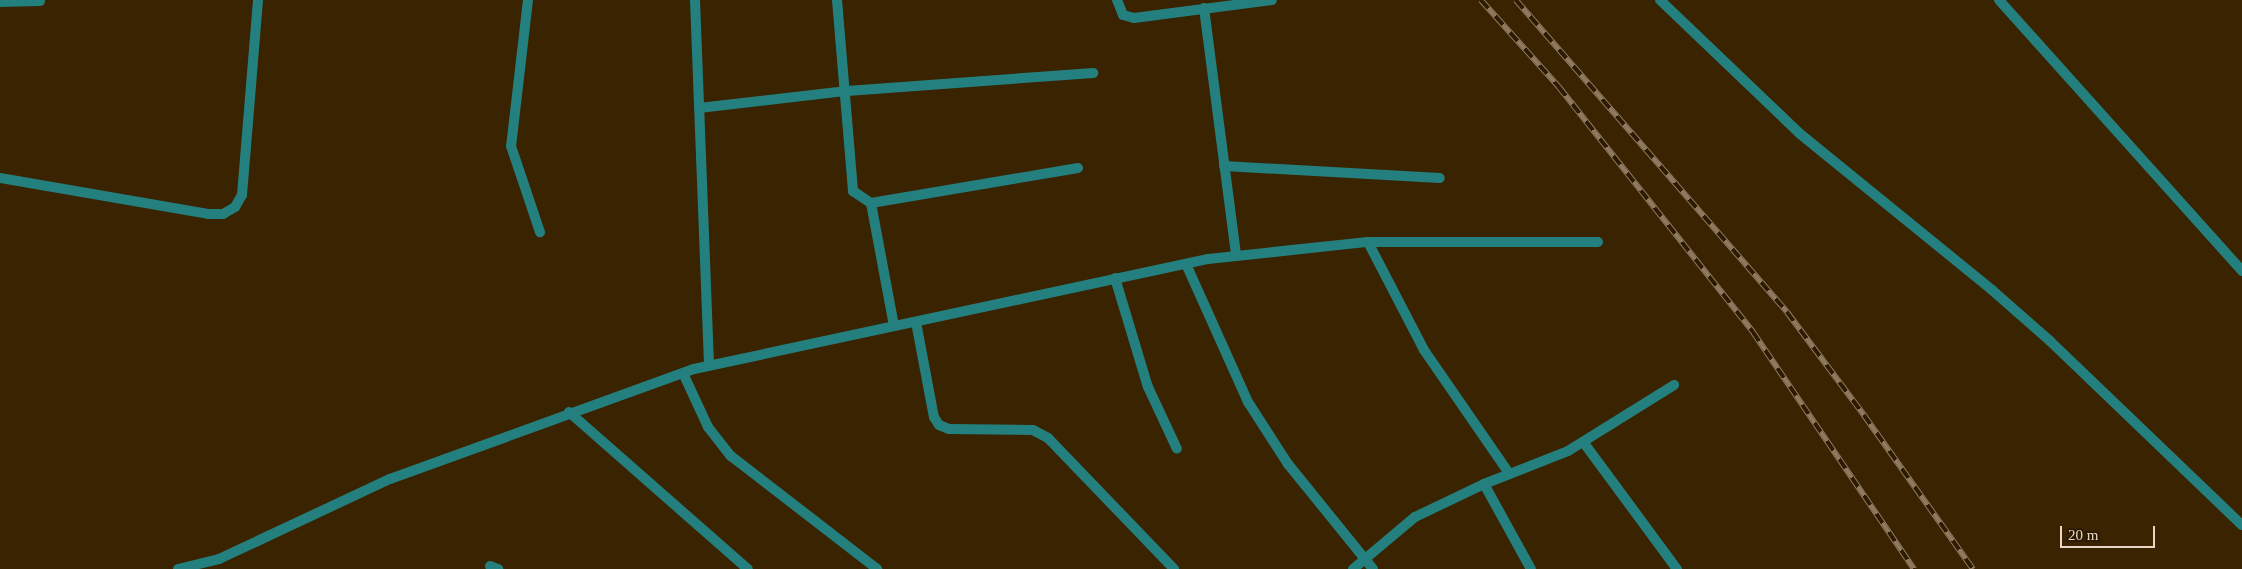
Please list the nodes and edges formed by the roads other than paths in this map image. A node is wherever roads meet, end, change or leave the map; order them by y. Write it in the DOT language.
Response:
graph roads {
  1 [pos="258,0"];
  2 [pos="528,0"];
  3 [pos="695,0"];
  4 [pos="837,0"];
  5 [pos="1117,0"];
  6 [pos="1272,0"];
  7 [pos="1660,0"];
  8 [pos="1999,0"];
  9 [pos="40,1"];
  10 [pos="0,2"];
  11 [pos="1204,8"];
  12 [pos="1093,73"];
  13 [pos="847,91"];
  14 [pos="699,108"];
  15 [pos="1224,166"];
  16 [pos="1078,168"];
  17 [pos="0,178"];
  18 [pos="1440,178"];
  19 [pos="871,203"];
  20 [pos="540,232"];
  21 [pos="1368,242"];
  22 [pos="1598,242"];
  23 [pos="1236,256"];
  24 [pos="1186,264"];
  25 [pos="2242,271"];
  26 [pos="1116,278"];
  27 [pos="916,322"];
  28 [pos="894,326"];
  29 [pos="709,365"];
  30 [pos="682,373"];
  31 [pos="1674,385"];
  32 [pos="569,412"];
  33 [pos="1584,443"];
  34 [pos="1177,449"];
  35 [pos="1510,473"];
  36 [pos="1484,484"];
  37 [pos="2242,525"];
  38 [pos="1364,558"];
  39 [pos="178,569"];
  40 [pos="748,569"];
  41 [pos="877,569"];
  42 [pos="1174,569"];
  43 [pos="1352,569"];
  44 [pos="1373,569"];
  45 [pos="1531,569"];
  46 [pos="1677,569"];
  1 -- 17 [label="street"];
  2 -- 20 [label="street"];
  3 -- 14 [label="street"];
  4 -- 13 [label="street"];
  5 -- 11 [label="street"];
  6 -- 11 [label="street"];
  7 -- 37 [label="street"];
  8 -- 25 [label="street"];
  9 -- 10 [label="street"];
  11 -- 15 [label="street"];
  12 -- 13 [label="street"];
  13 -- 14 [label="street"];
  13 -- 19 [label="street"];
  14 -- 29 [label="street"];
  15 -- 18 [label="street"];
  15 -- 23 [label="street"];
  16 -- 19 [label="street"];
  19 -- 28 [label="street"];
  21 -- 22 [label="street"];
  21 -- 23 [label="street"];
  21 -- 35 [label="street"];
  23 -- 24 [label="street"];
  24 -- 26 [label="street"];
  24 -- 38 [label="street"];
  26 -- 27 [label="street"];
  26 -- 34 [label="street"];
  27 -- 28 [label="street"];
  27 -- 42 [label="street"];
  28 -- 29 [label="street"];
  29 -- 30 [label="street"];
  30 -- 32 [label="street"];
  30 -- 41 [label="street"];
  31 -- 33 [label="street"];
  32 -- 39 [label="street"];
  32 -- 40 [label="street"];
  33 -- 35 [label="street"];
  33 -- 46 [label="street"];
  35 -- 36 [label="street"];
  36 -- 38 [label="street"];
  36 -- 45 [label="street"];
  38 -- 43 [label="street"];
  38 -- 44 [label="street"];
}
